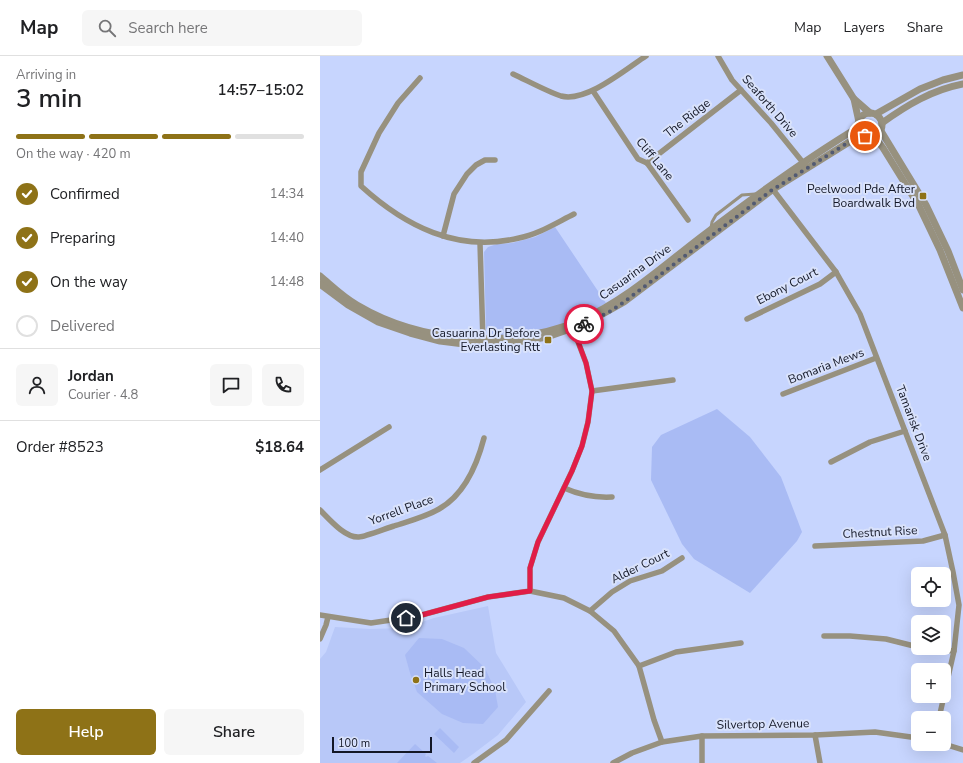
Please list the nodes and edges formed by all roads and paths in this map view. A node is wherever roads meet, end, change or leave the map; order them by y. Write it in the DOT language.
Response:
graph roads {
  1 [pos="646,56"];
  2 [pos="718,56"];
  3 [pos="827,56"];
  4 [pos="513,74"];
  5 [pos="963,75"];
  6 [pos="420,78"];
  7 [pos="963,84"];
  8 [pos="920,89"];
  9 [pos="741,90"];
  10 [pos="592,91"];
  11 [pos="923,97"];
  12 [pos="854,99"];
  13 [pos="873,114"];
  14 [pos="859,124"];
  15 [pos="881,127"];
  16 [pos="862,134"];
  17 [pos="871,137"];
  18 [pos="495,160"];
  19 [pos="646,163"];
  20 [pos="805,165"];
  21 [pos="771,188"];
  22 [pos="574,214"];
  23 [pos="688,220"];
  24 [pos="443,236"];
  25 [pos="480,243"];
  26 [pos="836,272"];
  27 [pos="320,276"];
  28 [pos="320,284"];
  29 [pos="963,290"];
  30 [pos="963,308"];
  31 [pos="747,319"];
  32 [pos="572,326"];
  33 [pos="483,342"];
  34 [pos="876,358"];
  35 [pos="673,380"];
  36 [pos="592,391"];
  37 [pos="783,394"];
  38 [pos="389,427"];
  39 [pos="905,431"];
  40 [pos="484,438"];
  41 [pos="831,462"];
  42 [pos="320,470"];
  43 [pos="564,488"];
  44 [pos="612,497"];
  45 [pos="320,510"];
  46 [pos="945,535"];
  47 [pos="815,546"];
  48 [pos="682,558"];
  49 [pos="530,591"];
  50 [pos="961,605"];
  51 [pos="590,611"];
  52 [pos="320,615"];
  53 [pos="328,617"];
  54 [pos="824,636"];
  55 [pos="320,639"];
  56 [pos="741,642"];
  57 [pos="911,645"];
  58 [pos="951,652"];
  59 [pos="954,652"];
  60 [pos="951,665"];
  61 [pos="639,666"];
  62 [pos="549,691"];
  63 [pos="814,735"];
  64 [pos="702,736"];
  65 [pos="911,737"];
  66 [pos="662,742"];
  67 [pos="951,746"];
  68 [pos="963,750"];
  69 [pos="474,763"];
  70 [pos="613,763"];
  71 [pos="702,763"];
  72 [pos="820,763"];
  1 -- 10 [label="street"];
  2 -- 9 [label="street, Seaforth Drive"];
  3 -- 12 [label="street"];
  4 -- 10 [label="street"];
  5 -- 8 [label="street"];
  6 -- 24 [label="street"];
  7 -- 11 [label="street"];
  8 -- 11 [label="lane"];
  8 -- 13 [label="street"];
  9 -- 19 [label="street, The Ridge"];
  9 -- 20 [label="street, Seaforth Drive"];
  10 -- 19 [label="street, Cliff Lane"];
  11 -- 15 [label="street"];
  12 -- 13 [label="street"];
  12 -- 14 [label="street"];
  13 -- 14 [label="street"];
  13 -- 15 [label="street"];
  14 -- 16 [label="street"];
  14 -- 20 [label="street, Casuarina Drive"];
  15 -- 17 [label="street"];
  15 -- 29 [label="street"];
  16 -- 17 [label="street"];
  16 -- 20 [label="street, Casuarina Drive"];
  17 -- 30 [label="street"];
  18 -- 24 [label="street"];
  19 -- 23 [label="street, Cliff Lane"];
  20 -- 21 [label="street, Casuarina Drive"];
  21 -- 26 [label="street, Tamarisk Drive"];
  21 -- 32 [label="street, Casuarina Drive"];
  21 -- 32 [label="street, Casuarina Drive"];
  22 -- 25 [label="street"];
  24 -- 25 [label="street"];
  25 -- 33 [label="street"];
  26 -- 31 [label="street, Ebony Court"];
  26 -- 34 [label="street, Tamarisk Drive"];
  27 -- 33 [label="street, Casuarina Drive"];
  28 -- 33 [label="street, Casuarina Drive"];
  32 -- 33 [label="street, Casuarina Drive"];
  32 -- 36 [label="street"];
  34 -- 37 [label="street, Bomaria Mews"];
  34 -- 39 [label="street, Tamarisk Drive"];
  35 -- 36 [label="street"];
  36 -- 43 [label="street"];
  38 -- 42 [label="street"];
  39 -- 41 [label="street"];
  39 -- 46 [label="street, Tamarisk Drive"];
  40 -- 45 [label="street, Yorrell Place"];
  43 -- 44 [label="street"];
  43 -- 49 [label="street"];
  46 -- 47 [label="street, Chestnut Rise"];
  46 -- 50 [label="street, Tamarisk Drive"];
  48 -- 51 [label="street, Alder Court"];
  49 -- 51 [label="street"];
  49 -- 53 [label="street"];
  50 -- 59 [label="street, Tamarisk Drive"];
  51 -- 61 [label="street"];
  52 -- 53 [label="street"];
  53 -- 55 [label="street"];
  54 -- 57 [label="street"];
  56 -- 61 [label="street"];
  58 -- 59 [label="street"];
  59 -- 60 [label="street, Tamarisk Drive"];
  61 -- 66 [label="street"];
  62 -- 69 [label="street"];
  63 -- 64 [label="street, Silvertop Avenue"];
  63 -- 65 [label="street, Silvertop Avenue"];
  63 -- 72 [label="street"];
  64 -- 66 [label="street, Silvertop Avenue"];
  64 -- 71 [label="street"];
  66 -- 70 [label="street, Silvertop Avenue"];
  67 -- 68 [label="street"];
}
